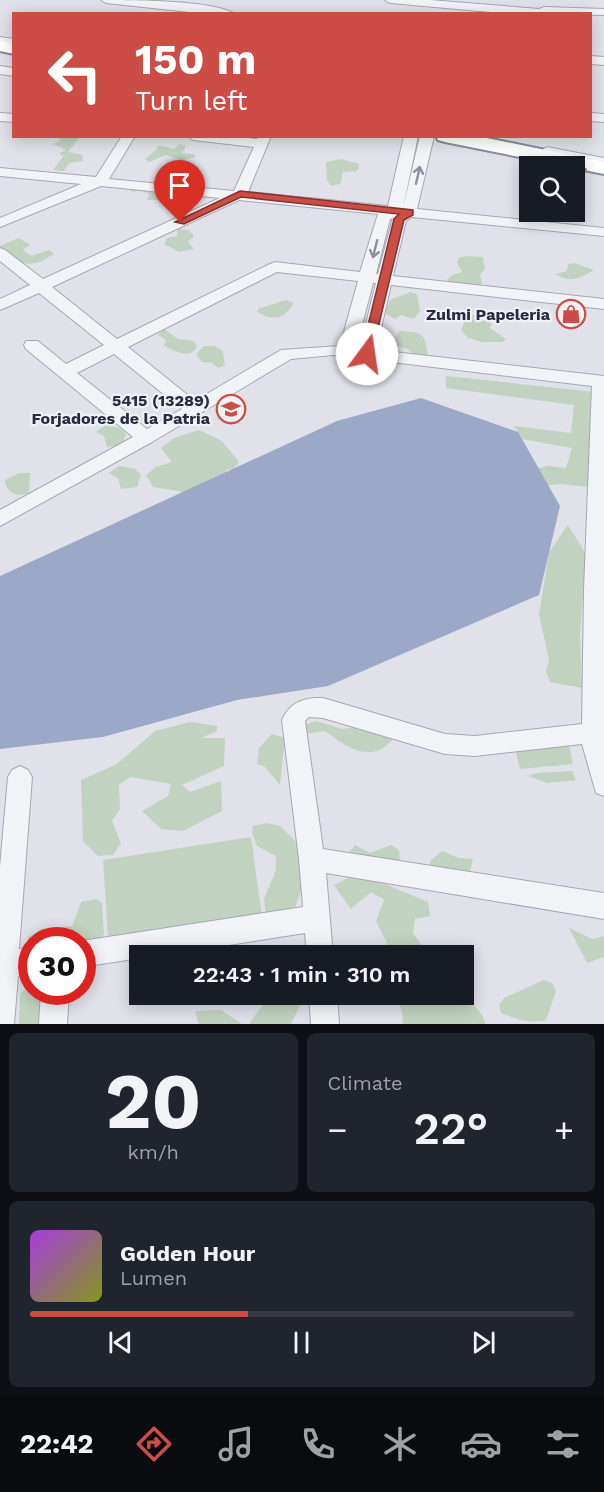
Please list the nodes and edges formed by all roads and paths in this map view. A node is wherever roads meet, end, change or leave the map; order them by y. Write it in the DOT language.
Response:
graph roads {
  1 [pos="106,0"];
  2 [pos="390,0"];
  3 [pos="491,4"];
  4 [pos="190,7"];
  5 [pos="428,8"];
  6 [pos="532,11"];
  7 [pos="219,12"];
  8 [pos="541,12"];
  9 [pos="604,12"];
  10 [pos="128,138"];
  11 [pos="228,138"];
  12 [pos="411,138"];
  13 [pos="426,138"];
  14 [pos="455,138"];
  15 [pos="487,138"];
  16 [pos="520,138"];
  17 [pos="263,140"];
  18 [pos="604,155"];
  19 [pos="604,162"];
  20 [pos="604,168"];
  21 [pos="0,171"];
  22 [pos="101,181"];
  23 [pos="240,194"];
  24 [pos="401,212"];
  25 [pos="0,223"];
  26 [pos="604,232"];
  27 [pos="0,253"];
  28 [pos="368,279"];
  29 [pos="386,280"];
  30 [pos="40,286"];
  31 [pos="604,304"];
  32 [pos="0,305"];
  33 [pos="32,345"];
  34 [pos="115,346"];
  35 [pos="346,351"];
  36 [pos="367,354"];
  37 [pos="66,371"];
  38 [pos="603,382"];
  39 [pos="194,409"];
  40 [pos="146,438"];
  41 [pos="4,510"];
  42 [pos="599,591"];
  43 [pos="594,732"];
  44 [pos="20,777"];
  45 [pos="604,786"];
  46 [pos="312,859"];
  47 [pos="604,906"];
  48 [pos="317,918"];
  49 [pos="319,945"];
  50 [pos="96,952"];
  51 [pos="12,963"];
  52 [pos="54,1005"];
  53 [pos="324,1005"];
  54 [pos="0,1024"];
  55 [pos="53,1024"];
  56 [pos="325,1024"];
  1 -- 4 [label="street"];
  2 -- 5 [label="street"];
  3 -- 5 [label="street"];
  3 -- 6 [label="street"];
  4 -- 7 [label="street"];
  6 -- 8 [label="street"];
  6 -- 9 [label="street"];
  10 -- 22 [label="street"];
  11 -- 17 [label="street"];
  12 -- 24 [label="street"];
  24 -- 13 [label="street, one-way"];
  14 -- 20 [label="highway"];
  15 -- 19 [label="street"];
  16 -- 18 [label="highway"];
  17 -- 23 [label="street"];
  21 -- 22 [label="street"];
  22 -- 23 [label="street"];
  22 -- 25 [label="street"];
  23 -- 24 [label="street"];
  23 -- 30 [label="street"];
  24 -- 26 [label="street"];
  24 -- 28 [label="street, one-way"];
  24 -- 29 [label="street"];
  27 -- 30 [label="street"];
  28 -- 29 [label="street"];
  28 -- 34 [label="street"];
  28 -- 35 [label="street"];
  29 -- 31 [label="street"];
  29 -- 36 [label="street"];
  30 -- 32 [label="street"];
  30 -- 34 [label="street"];
  33 -- 37 [label="street"];
  34 -- 37 [label="street"];
  34 -- 39 [label="street"];
  35 -- 36 [label="street"];
  35 -- 39 [label="street"];
  36 -- 38 [label="street"];
  37 -- 40 [label="street"];
  38 -- 42 [label="street"];
  39 -- 40 [label="street"];
  40 -- 41 [label="street"];
  42 -- 43 [label="street"];
  43 -- 45 [label="street"];
  43 -- 46 [label="street"];
  44 -- 51 [label="street"];
  46 -- 47 [label="street"];
  46 -- 48 [label="street"];
  48 -- 49 [label="street"];
  48 -- 50 [label="street"];
  51 -- 54 [label="street"];
  52 -- 55 [label="street"];
  53 -- 56 [label="street"];
}
